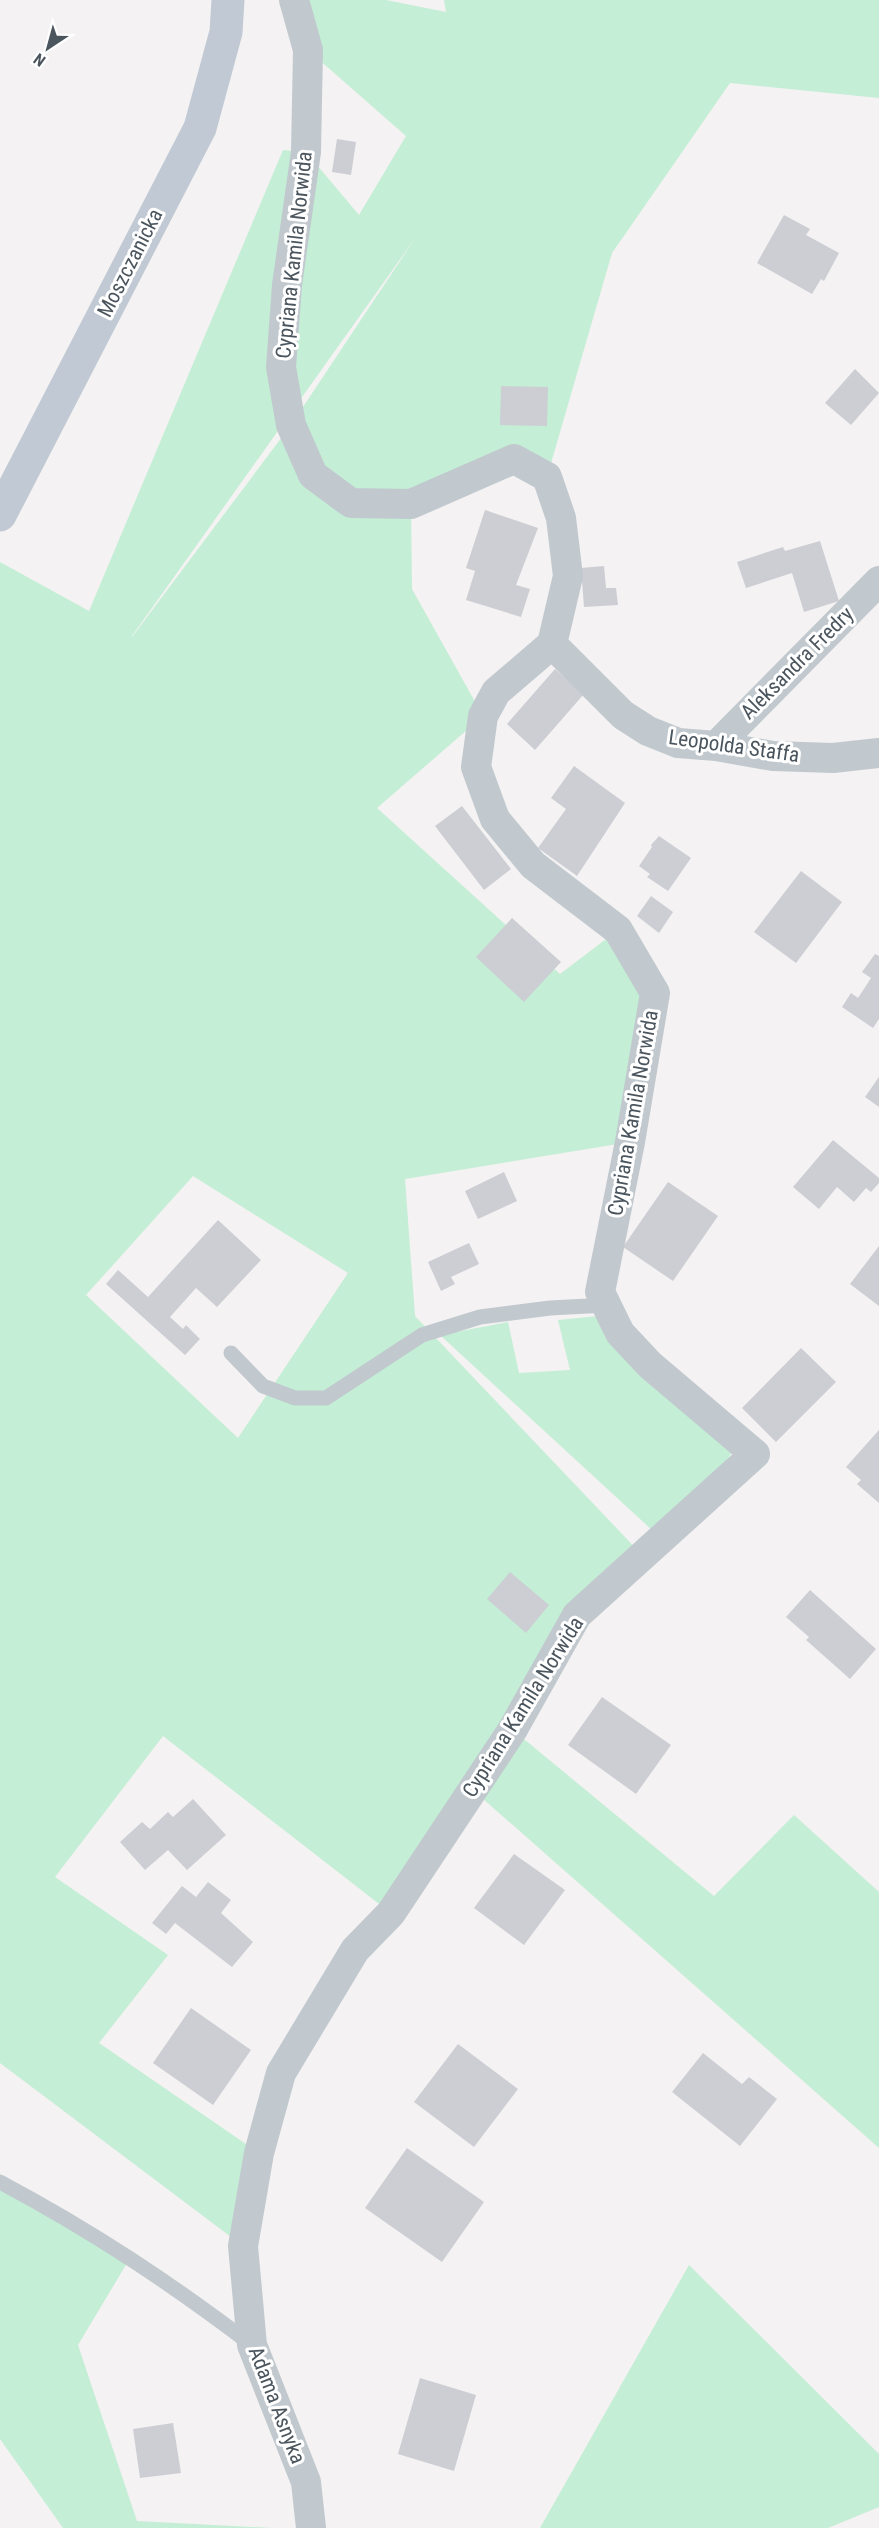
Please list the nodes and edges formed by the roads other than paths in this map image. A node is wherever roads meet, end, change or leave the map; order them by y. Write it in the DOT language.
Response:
graph roads {
  1 [pos="228,0"];
  2 [pos="294,0"];
  3 [pos="0,515"];
  4 [pos="879,581"];
  5 [pos="552,644"];
  6 [pos="716,746"];
  7 [pos="879,753"];
  8 [pos="607,1305"];
  9 [pos="231,1353"];
  10 [pos="0,2182"];
  11 [pos="243,2246"];
  12 [pos="252,2345"];
  13 [pos="311,2528"];
  1 -- 3 [label="street, Moszczanicka"];
  2 -- 5 [label="street, Cypriana Kamila Norwida"];
  4 -- 6 [label="street, Aleksandra Fredry"];
  5 -- 6 [label="street, Leopolda Staffa"];
  5 -- 8 [label="street, Cypriana Kamila Norwida"];
  6 -- 7 [label="street, Leopolda Staffa"];
  8 -- 9 [label="lane"];
  8 -- 11 [label="street, Cypriana Kamila Norwida"];
  10 -- 12 [label="lane"];
  11 -- 12 [label="street, Adama Asnyka"];
  12 -- 13 [label="street, Adama Asnyka"];
}
